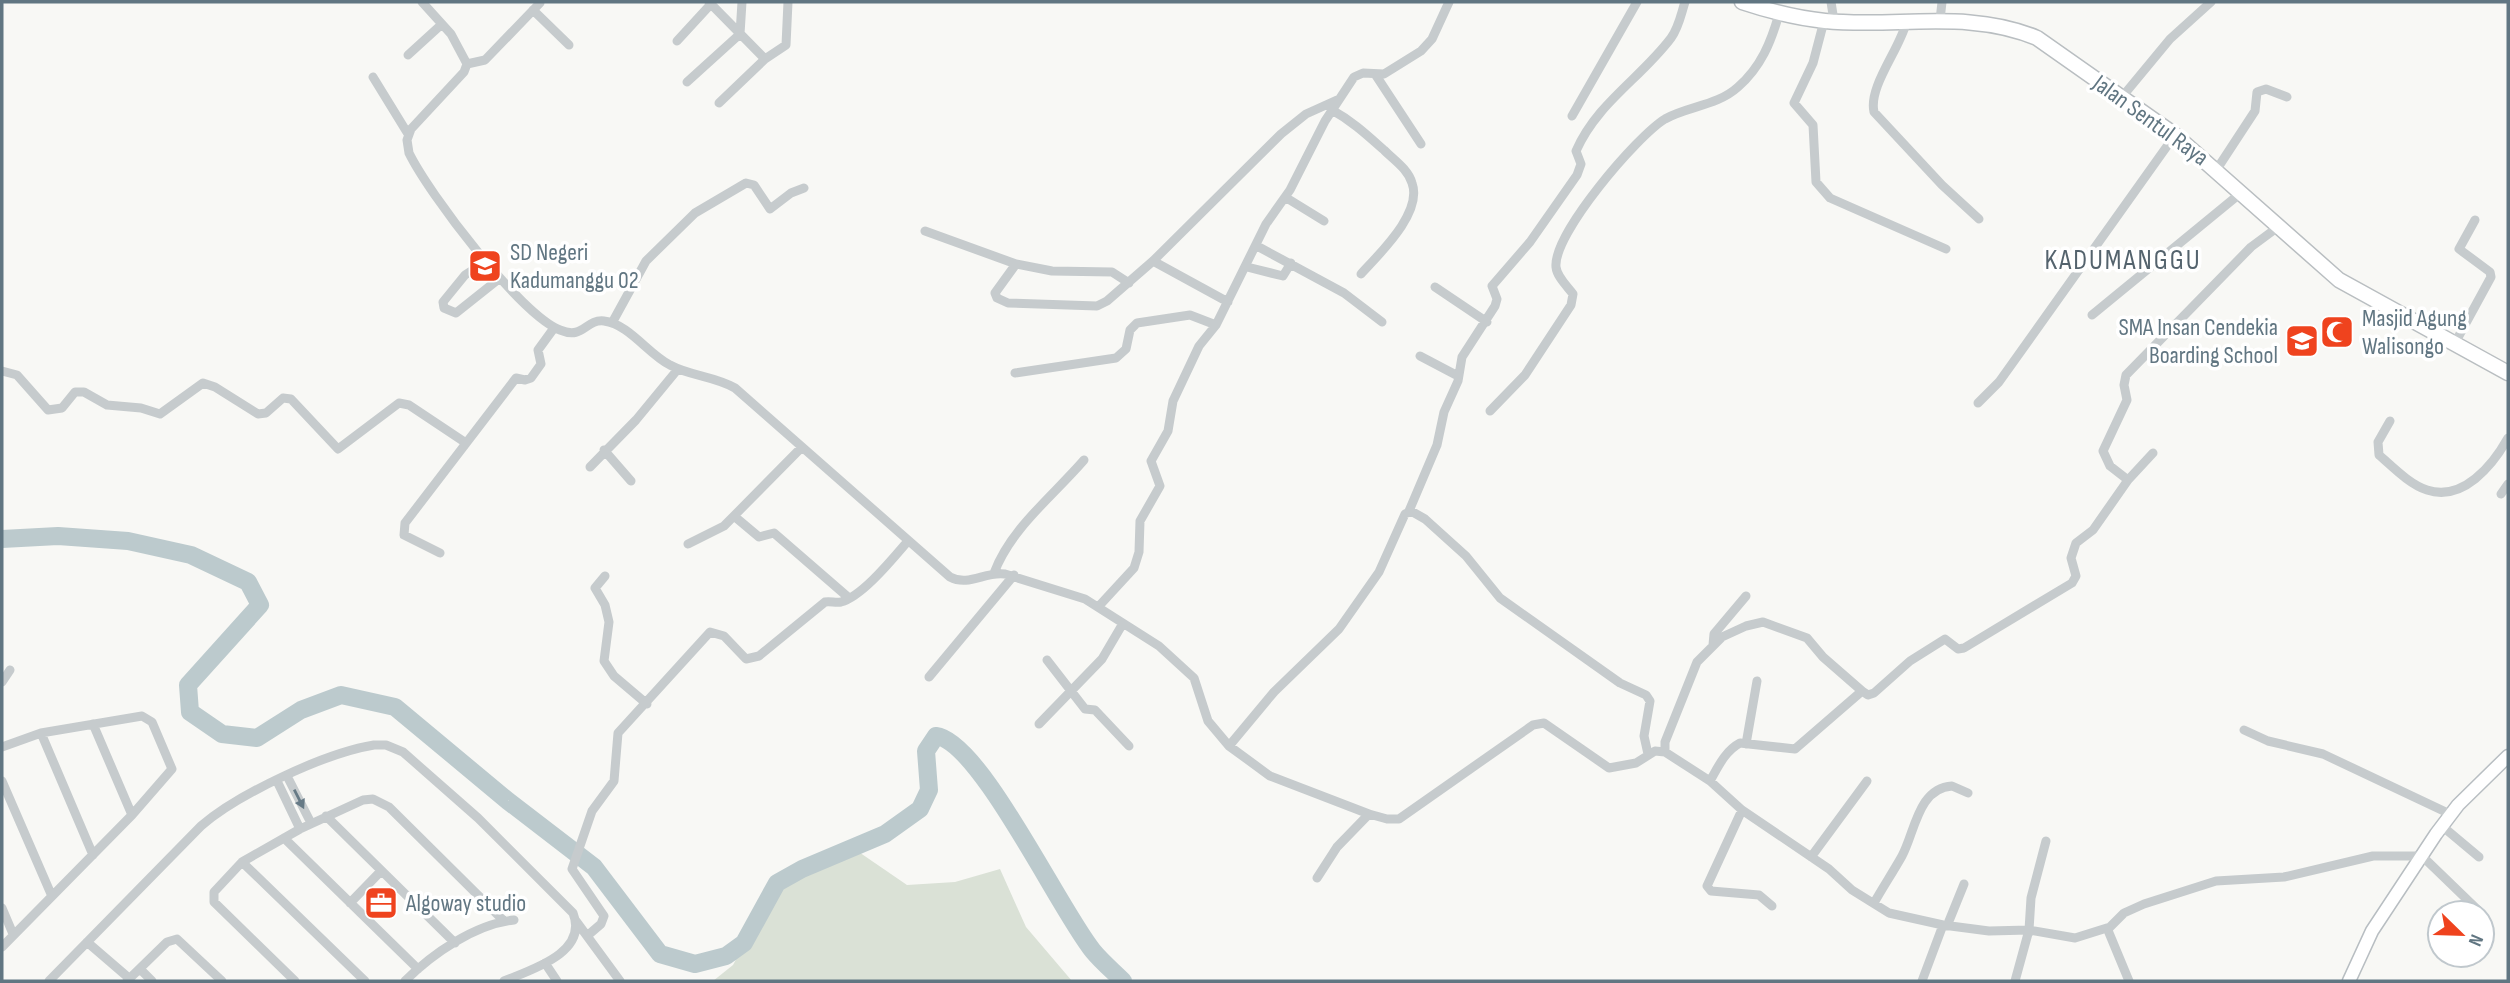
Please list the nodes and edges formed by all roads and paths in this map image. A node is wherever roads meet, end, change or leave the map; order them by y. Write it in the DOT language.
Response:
graph roads {
  1 [pos="422,2"];
  2 [pos="741,2"];
  3 [pos="788,2"];
  4 [pos="1449,2"];
  5 [pos="1637,2"];
  6 [pos="1685,2"];
  7 [pos="1742,2"];
  8 [pos="1831,2"];
  9 [pos="1942,2"];
  10 [pos="2211,2"];
  11 [pos="710,3"];
  12 [pos="536,6"];
  13 [pos="1779,14"];
  14 [pos="1906,20"];
  15 [pos="1940,20"];
  16 [pos="1829,21"];
  17 [pos="442,24"];
  18 [pos="740,34"];
  19 [pos="677,41"];
  20 [pos="569,46"];
  21 [pos="408,55"];
  22 [pos="765,59"];
  23 [pos="467,64"];
  24 [pos="1375,74"];
  25 [pos="373,77"];
  26 [pos="687,82"];
  27 [pos="2122,97"];
  28 [pos="2287,97"];
  29 [pos="1338,100"];
  30 [pos="719,103"];
  31 [pos="1332,110"];
  32 [pos="1572,116"];
  33 [pos="408,134"];
  34 [pos="2175,135"];
  35 [pos="1421,144"];
  36 [pos="2217,169"];
  37 [pos="804,188"];
  38 [pos="2242,192"];
  39 [pos="1285,197"];
  40 [pos="1979,219"];
  41 [pos="2475,220"];
  42 [pos="1324,221"];
  43 [pos="2278,227"];
  44 [pos="925,231"];
  45 [pos="1257,246"];
  46 [pos="1946,249"];
  47 [pos="487,261"];
  48 [pos="1153,261"];
  49 [pos="1291,263"];
  50 [pos="1016,264"];
  51 [pos="1247,267"];
  52 [pos="1361,274"];
  53 [pos="500,278"];
  54 [pos="1129,283"];
  55 [pos="1436,287"];
  56 [pos="1228,302"];
  57 [pos="2092,315"];
  58 [pos="1382,322"];
  59 [pos="1487,322"];
  60 [pos="612,323"];
  61 [pos="1216,325"];
  62 [pos="554,328"];
  63 [pos="2455,344"];
  64 [pos="1420,356"];
  65 [pos="678,369"];
  66 [pos="2,371"];
  67 [pos="1015,373"];
  68 [pos="2508,373"];
  69 [pos="1458,376"];
  70 [pos="1978,403"];
  71 [pos="1490,411"];
  72 [pos="2390,421"];
  73 [pos="2508,438"];
  74 [pos="466,443"];
  75 [pos="802,447"];
  76 [pos="604,450"];
  77 [pos="2153,453"];
  78 [pos="1084,460"];
  79 [pos="590,467"];
  80 [pos="2128,480"];
  81 [pos="631,481"];
  82 [pos="2508,484"];
  83 [pos="2501,494"];
  84 [pos="1409,511"];
  85 [pos="734,516"];
  86 [pos="908,541"];
  87 [pos="688,544"];
  88 [pos="440,553"];
  89 [pos="994,573"];
  90 [pos="1014,575"];
  91 [pos="604,576"];
  92 [pos="1746,596"];
  93 [pos="849,598"];
  94 [pos="1099,606"];
  95 [pos="1122,625"];
  96 [pos="1713,645"];
  97 [pos="1047,660"];
  98 [pos="10,670"];
  99 [pos="929,677"];
  100 [pos="1757,681"];
  101 [pos="2,682"];
  102 [pos="1072,689"];
  103 [pos="1862,691"];
  104 [pos="647,704"];
  105 [pos="93,724"];
  106 [pos="1039,724"];
  107 [pos="2244,730"];
  108 [pos="41,733"];
  109 [pos="1745,744"];
  110 [pos="1129,746"];
  111 [pos="1229,746"];
  112 [pos="2,747"];
  113 [pos="1665,752"];
  114 [pos="1648,754"];
  115 [pos="2508,756"];
  116 [pos="287,776"];
  117 [pos="2,781"];
  118 [pos="277,781"];
  119 [pos="1867,781"];
  120 [pos="1710,782"];
  121 [pos="1968,793"];
  122 [pos="1742,810"];
  123 [pos="1369,814"];
  124 [pos="2450,814"];
  125 [pos="132,815"];
  126 [pos="326,816"];
  127 [pos="311,823"];
  128 [pos="2442,826"];
  129 [pos="300,829"];
  130 [pos="284,838"];
  131 [pos="2046,841"];
  132 [pos="93,855"];
  133 [pos="2422,856"];
  134 [pos="1811,857"];
  135 [pos="2479,857"];
  136 [pos="242,862"];
  137 [pos="382,871"];
  138 [pos="1317,878"];
  139 [pos="1964,884"];
  140 [pos="51,894"];
  141 [pos="2467,899"];
  142 [pos="351,903"];
  143 [pos="1874,903"];
  144 [pos="1772,906"];
  145 [pos="2,908"];
  146 [pos="576,921"];
  147 [pos="1945,926"];
  148 [pos="2107,928"];
  149 [pos="2029,930"];
  150 [pos="13,934"];
  151 [pos="587,936"];
  152 [pos="87,942"];
  153 [pos="455,943"];
  154 [pos="2,947"];
  155 [pos="545,963"];
  156 [pos="140,969"];
  157 [pos="418,969"];
  158 [pos="129,980"];
  159 [pos="49,981"];
  160 [pos="152,981"];
  161 [pos="222,981"];
  162 [pos="295,981"];
  163 [pos="365,981"];
  164 [pos="405,981"];
  165 [pos="504,981"];
  166 [pos="557,981"];
  167 [pos="620,981"];
  168 [pos="1922,981"];
  169 [pos="2015,981"];
  170 [pos="2129,981"];
  171 [pos="2349,981"];
  1 -- 17 [label="street"];
  2 -- 18 [label="street"];
  3 -- 22 [label="street"];
  4 -- 24 [label="street"];
  5 -- 32 [label="street"];
  6 -- 59 [label="street"];
  7 -- 13 [label="main road, Jalan Sentul Raya"];
  8 -- 16 [label="street"];
  9 -- 15 [label="street"];
  10 -- 27 [label="street"];
  11 -- 18 [label="street"];
  11 -- 19 [label="street"];
  12 -- 20 [label="street"];
  12 -- 23 [label="street"];
  13 -- 16 [label="main road, Jalan Sentul Raya"];
  13 -- 71 [label="street"];
  14 -- 15 [label="main road, Jalan Sentul Raya"];
  14 -- 16 [label="main road, Jalan Sentul Raya"];
  14 -- 40 [label="street"];
  15 -- 27 [label="main road, Jalan Sentul Raya"];
  16 -- 46 [label="street"];
  17 -- 21 [label="street"];
  17 -- 23 [label="street"];
  18 -- 22 [label="street"];
  18 -- 26 [label="street"];
  22 -- 30 [label="street"];
  23 -- 33 [label="street"];
  24 -- 29 [label="street"];
  24 -- 35 [label="street"];
  25 -- 33 [label="street"];
  27 -- 34 [label="main road, Jalan Sentul Raya"];
  28 -- 36 [label="street"];
  29 -- 31 [label="street"];
  29 -- 48 [label="street"];
  31 -- 39 [label="street"];
  31 -- 52 [label="street"];
  33 -- 47 [label="street"];
  34 -- 36 [label="main road, Jalan Sentul Raya"];
  34 -- 70 [label="street"];
  36 -- 38 [label="main road, Jalan Sentul Raya"];
  37 -- 60 [label="street"];
  38 -- 43 [label="main road, Jalan Sentul Raya"];
  38 -- 57 [label="street"];
  39 -- 42 [label="street"];
  39 -- 45 [label="street"];
  41 -- 63 [label="street"];
  43 -- 63 [label="main road, Jalan Sentul Raya"];
  43 -- 80 [label="street"];
  44 -- 50 [label="street"];
  45 -- 49 [label="street"];
  45 -- 51 [label="street"];
  47 -- 53 [label="street"];
  47 -- 53 [label="street"];
  48 -- 54 [label="street"];
  48 -- 56 [label="street"];
  49 -- 51 [label="street"];
  49 -- 58 [label="street"];
  50 -- 54 [label="street"];
  50 -- 54 [label="street"];
  51 -- 56 [label="street"];
  53 -- 62 [label="street"];
  55 -- 59 [label="street"];
  56 -- 61 [label="street"];
  59 -- 69 [label="street"];
  60 -- 62 [label="street"];
  60 -- 65 [label="street"];
  61 -- 67 [label="street"];
  61 -- 94 [label="street"];
  62 -- 74 [label="street"];
  63 -- 68 [label="main road, Jalan Sentul Raya"];
  64 -- 69 [label="street"];
  65 -- 75 [label="street"];
  65 -- 76 [label="street"];
  66 -- 74 [label="street"];
  69 -- 84 [label="street"];
  72 -- 73 [label="street"];
  74 -- 88 [label="street"];
  75 -- 85 [label="street"];
  75 -- 86 [label="street"];
  76 -- 79 [label="street"];
  76 -- 81 [label="street"];
  77 -- 80 [label="street"];
  78 -- 89 [label="street"];
  80 -- 103 [label="street"];
  82 -- 83 [label="street"];
  84 -- 111 [label="street"];
  84 -- 114 [label="street"];
  85 -- 87 [label="street"];
  85 -- 93 [label="street"];
  86 -- 89 [label="street"];
  86 -- 93 [label="street"];
  89 -- 90 [label="street"];
  90 -- 94 [label="street"];
  90 -- 99 [label="street"];
  91 -- 104 [label="street"];
  92 -- 96 [label="street"];
  93 -- 104 [label="street"];
  94 -- 95 [label="street"];
  95 -- 102 [label="street"];
  95 -- 111 [label="street"];
  96 -- 103 [label="street"];
  96 -- 113 [label="street"];
  97 -- 102 [label="street"];
  98 -- 101 [label="street"];
  100 -- 109 [label="street"];
  102 -- 106 [label="street"];
  102 -- 110 [label="street"];
  103 -- 109 [label="street"];
  104 -- 151 [label="street"];
  105 -- 108 [label="street"];
  105 -- 125 [label="street"];
  105 -- 125 [label="street"];
  107 -- 124 [label="street"];
  108 -- 112 [label="street"];
  108 -- 132 [label="street"];
  109 -- 120 [label="street"];
  111 -- 123 [label="street"];
  113 -- 114 [label="street"];
  113 -- 120 [label="street"];
  114 -- 123 [label="street"];
  115 -- 124 [label="street"];
  116 -- 118 [label="street"];
  116 -- 127 [label="street, one-way"];
  116 -- 146 [label="street"];
  117 -- 140 [label="street"];
  118 -- 129 [label="street"];
  118 -- 152 [label="street"];
  119 -- 134 [label="street"];
  120 -- 122 [label="street"];
  121 -- 143 [label="street"];
  122 -- 134 [label="street"];
  122 -- 144 [label="street"];
  123 -- 138 [label="street"];
  124 -- 128 [label="street"];
  125 -- 132 [label="street"];
  126 -- 127 [label="street"];
  126 -- 137 [label="street"];
  126 -- 153 [label="street"];
  127 -- 129 [label="street"];
  128 -- 133 [label="street"];
  128 -- 135 [label="street"];
  129 -- 130 [label="street"];
  130 -- 136 [label="street"];
  130 -- 142 [label="street"];
  131 -- 149 [label="street"];
  132 -- 140 [label="street"];
  133 -- 141 [label="street"];
  133 -- 148 [label="street"];
  133 -- 171 [label="street"];
  134 -- 143 [label="street"];
  136 -- 162 [label="street"];
  136 -- 163 [label="street"];
  137 -- 142 [label="street"];
  137 -- 153 [label="street"];
  139 -- 147 [label="street"];
  140 -- 150 [label="street"];
  142 -- 157 [label="street"];
  143 -- 147 [label="street"];
  145 -- 150 [label="street"];
  146 -- 151 [label="street"];
  146 -- 155 [label="street"];
  147 -- 149 [label="street"];
  147 -- 168 [label="street"];
  148 -- 149 [label="street"];
  148 -- 170 [label="street"];
  149 -- 169 [label="street"];
  150 -- 154 [label="street"];
  151 -- 167 [label="street"];
  152 -- 158 [label="street"];
  152 -- 159 [label="street"];
  153 -- 157 [label="street"];
  155 -- 165 [label="street"];
  155 -- 166 [label="street"];
  156 -- 158 [label="street"];
  156 -- 160 [label="street"];
  156 -- 161 [label="street"];
  157 -- 164 [label="street"];
}
